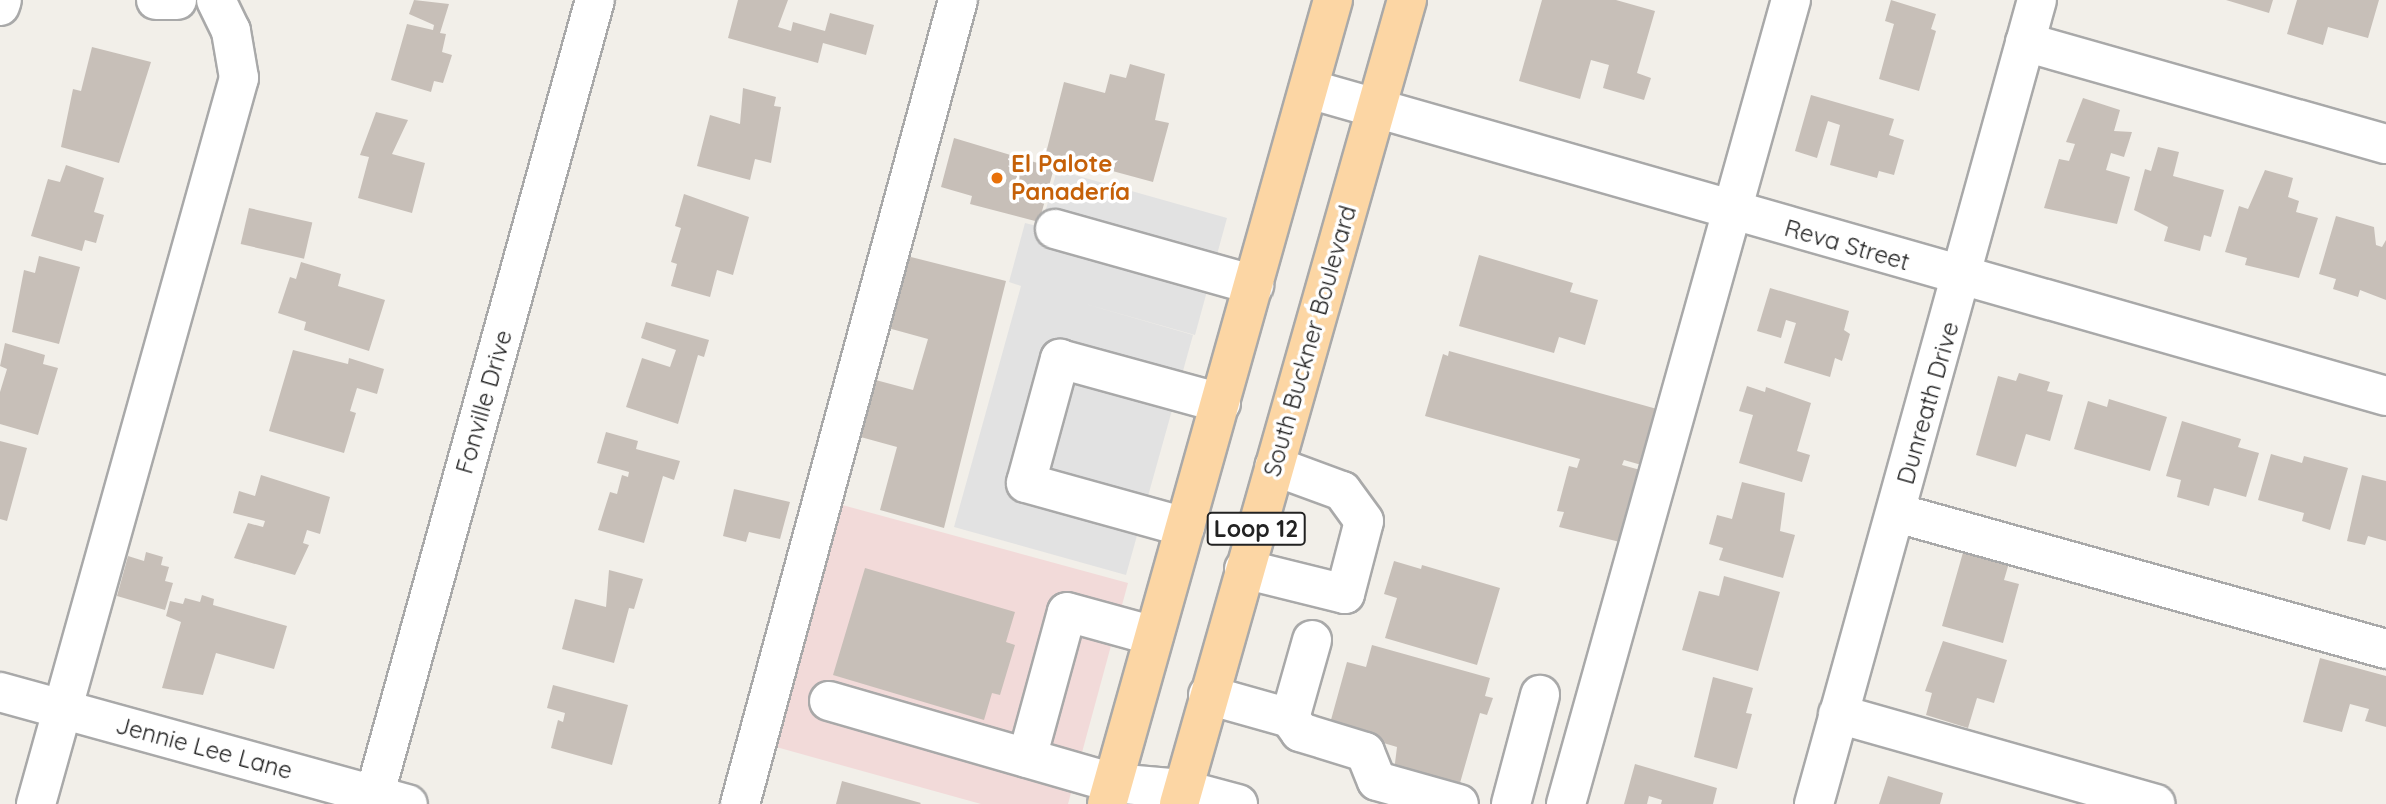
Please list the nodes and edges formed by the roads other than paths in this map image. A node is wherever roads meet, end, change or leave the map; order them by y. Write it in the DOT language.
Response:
graph roads {
  1 [pos="2,0"];
  2 [pos="156,0"];
  3 [pos="177,0"];
  4 [pos="216,0"];
  5 [pos="595,0"];
  6 [pos="958,0"];
  7 [pos="1333,0"];
  8 [pos="1407,0"];
  9 [pos="1791,0"];
  10 [pos="2037,0"];
  11 [pos="0,6"];
  12 [pos="2025,42"];
  13 [pos="1309,89"];
  14 [pos="1377,110"];
  15 [pos="2386,144"];
  16 [pos="1730,211"];
  17 [pos="1055,229"];
  18 [pos="1962,278"];
  19 [pos="1254,285"];
  20 [pos="2386,396"];
  21 [pos="1221,403"];
  22 [pos="1274,466"];
  23 [pos="1897,513"];
  24 [pos="1185,527"];
  25 [pos="1244,569"];
  26 [pos="1154,636"];
  27 [pos="1312,640"];
  28 [pos="2386,649"];
  29 [pos="0,692"];
  30 [pos="1208,695"];
  31 [pos="1540,695"];
  32 [pos="829,701"];
  33 [pos="62,709"];
  34 [pos="1838,714"];
  35 [pos="1290,718"];
  36 [pos="1027,758"];
  37 [pos="1110,794"];
  38 [pos="1180,797"];
  39 [pos="385,801"];
  40 [pos="36,804"];
  41 [pos="740,804"];
  42 [pos="1238,804"];
  43 [pos="1459,804"];
  44 [pos="1511,804"];
  45 [pos="1566,804"];
  46 [pos="1814,804"];
  47 [pos="2155,804"];
  1 -- 11 [label="street"];
  2 -- 3 [label="street"];
  4 -- 33 [label="street"];
  5 -- 39 [label="street, Fonville Drive"];
  6 -- 41 [label="street"];
  7 -- 13 [label="main road, Loop 12"];
  8 -- 14 [label="main road, South Buckner Boulevard / Loop 12"];
  9 -- 16 [label="street"];
  10 -- 12 [label="street, Dunreath Drive"];
  12 -- 15 [label="street"];
  12 -- 18 [label="street, Dunreath Drive"];
  13 -- 14 [label="street, Reva Street"];
  13 -- 19 [label="main road, Loop 12"];
  14 -- 16 [label="street, Reva Street"];
  14 -- 22 [label="main road, South Buckner Boulevard / Loop 12"];
  16 -- 18 [label="street, Reva Street"];
  16 -- 45 [label="street"];
  17 -- 19 [label="street"];
  18 -- 20 [label="street, Reva Street"];
  18 -- 23 [label="street, Dunreath Drive"];
  19 -- 21 [label="main road, Loop 12"];
  21 -- 24 [label="main road, Loop 12"];
  21 -- 24 [label="street"];
  22 -- 25 [label="main road, South Buckner Boulevard / Loop 12"];
  22 -- 25 [label="street"];
  23 -- 28 [label="street"];
  23 -- 34 [label="street, Dunreath Drive"];
  24 -- 26 [label="main road, Loop 12"];
  25 -- 30 [label="main road, South Buckner Boulevard / Loop 12"];
  26 -- 36 [label="street"];
  26 -- 37 [label="main road, Loop 12"];
  27 -- 35 [label="street"];
  29 -- 33 [label="street, Jennie Lee Lane"];
  30 -- 35 [label="street"];
  30 -- 38 [label="main road, South Buckner Boulevard / Loop 12"];
  31 -- 44 [label="street"];
  32 -- 36 [label="street"];
  33 -- 39 [label="street, Jennie Lee Lane"];
  33 -- 40 [label="street"];
  34 -- 46 [label="street, Dunreath Drive"];
  34 -- 47 [label="street"];
  35 -- 43 [label="street"];
  36 -- 37 [label="street"];
  37 -- 38 [label="street"];
  38 -- 42 [label="street"];
}
